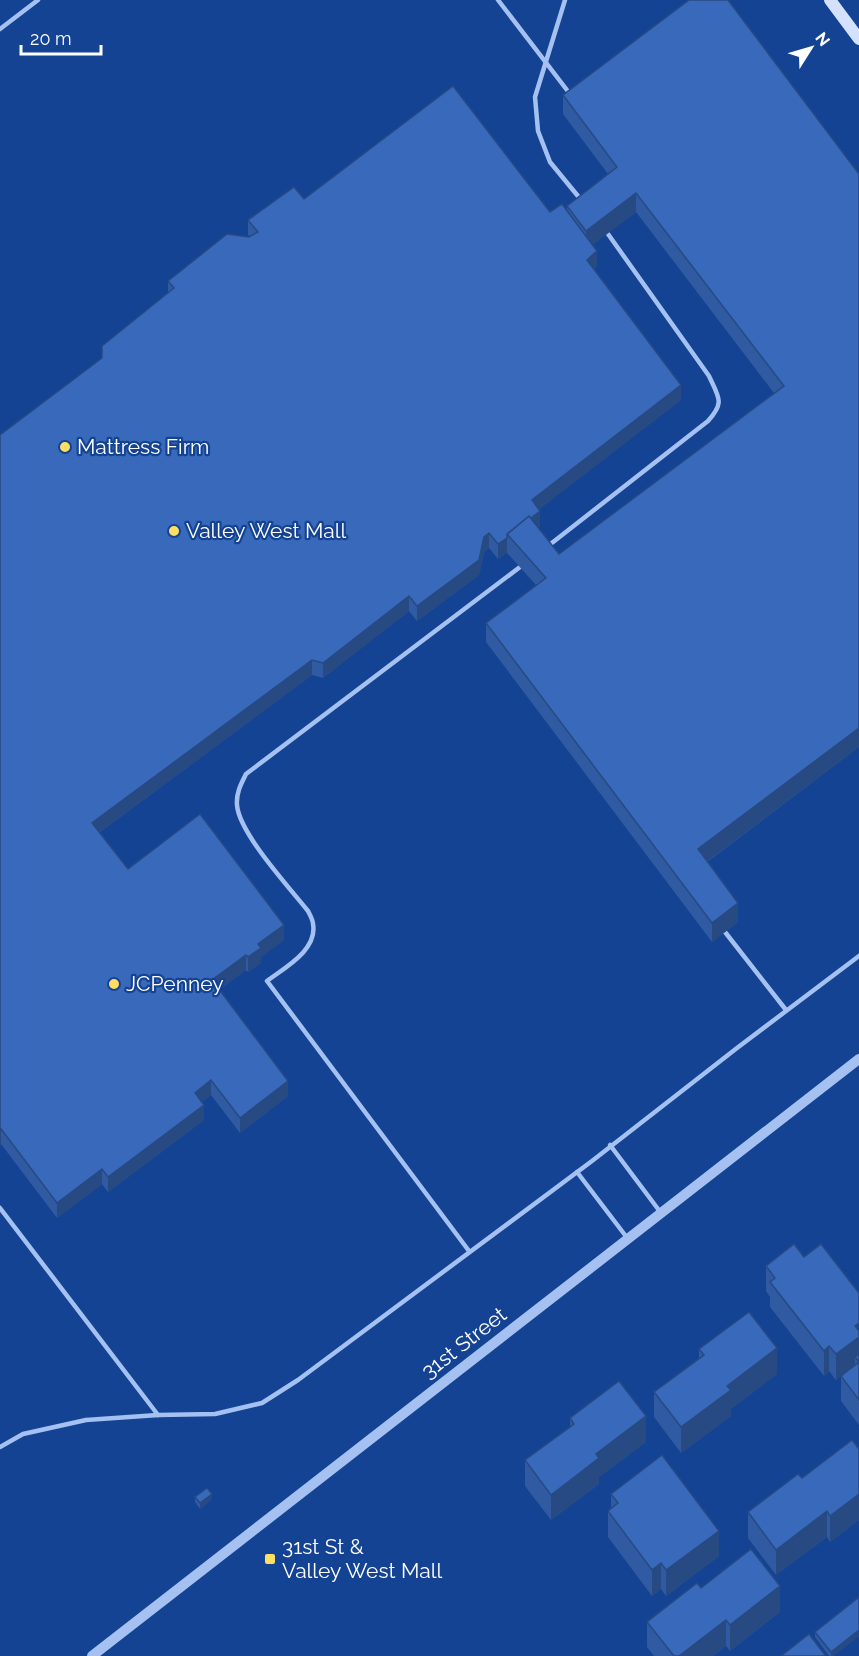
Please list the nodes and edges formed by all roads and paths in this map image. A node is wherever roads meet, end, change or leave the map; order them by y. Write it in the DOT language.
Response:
graph roads {
  1 [pos="38,0"];
  2 [pos="498,0"];
  3 [pos="565,0"];
  4 [pos="830,0"];
  5 [pos="0,29"];
  6 [pos="859,39"];
  7 [pos="577,103"];
  8 [pos="588,208"];
  9 [pos="608,234"];
  10 [pos="542,551"];
  11 [pos="520,567"];
  12 [pos="725,932"];
  13 [pos="859,956"];
  14 [pos="786,1010"];
  15 [pos="859,1059"];
  16 [pos="610,1145"];
  17 [pos="577,1172"];
  18 [pos="0,1208"];
  19 [pos="661,1213"];
  20 [pos="628,1239"];
  21 [pos="469,1251"];
  22 [pos="158,1415"];
  23 [pos="0,1447"];
  24 [pos="92,1656"];
  1 -- 5 [label="lane"];
  2 -- 7 [label="lane, bridge"];
  3 -- 8 [label="lane"];
  4 -- 6 [label="main road"];
  9 -- 10 [label="lane"];
  11 -- 21 [label="lane"];
  12 -- 14 [label="lane"];
  13 -- 14 [label="lane"];
  14 -- 16 [label="lane"];
  15 -- 19 [label="street, 31st Street"];
  16 -- 17 [label="lane"];
  16 -- 19 [label="lane"];
  17 -- 20 [label="lane"];
  17 -- 21 [label="lane"];
  18 -- 22 [label="lane"];
  19 -- 20 [label="street, 31st Street"];
  20 -- 24 [label="street, 31st Street"];
  21 -- 22 [label="lane"];
  22 -- 23 [label="lane"];
}
